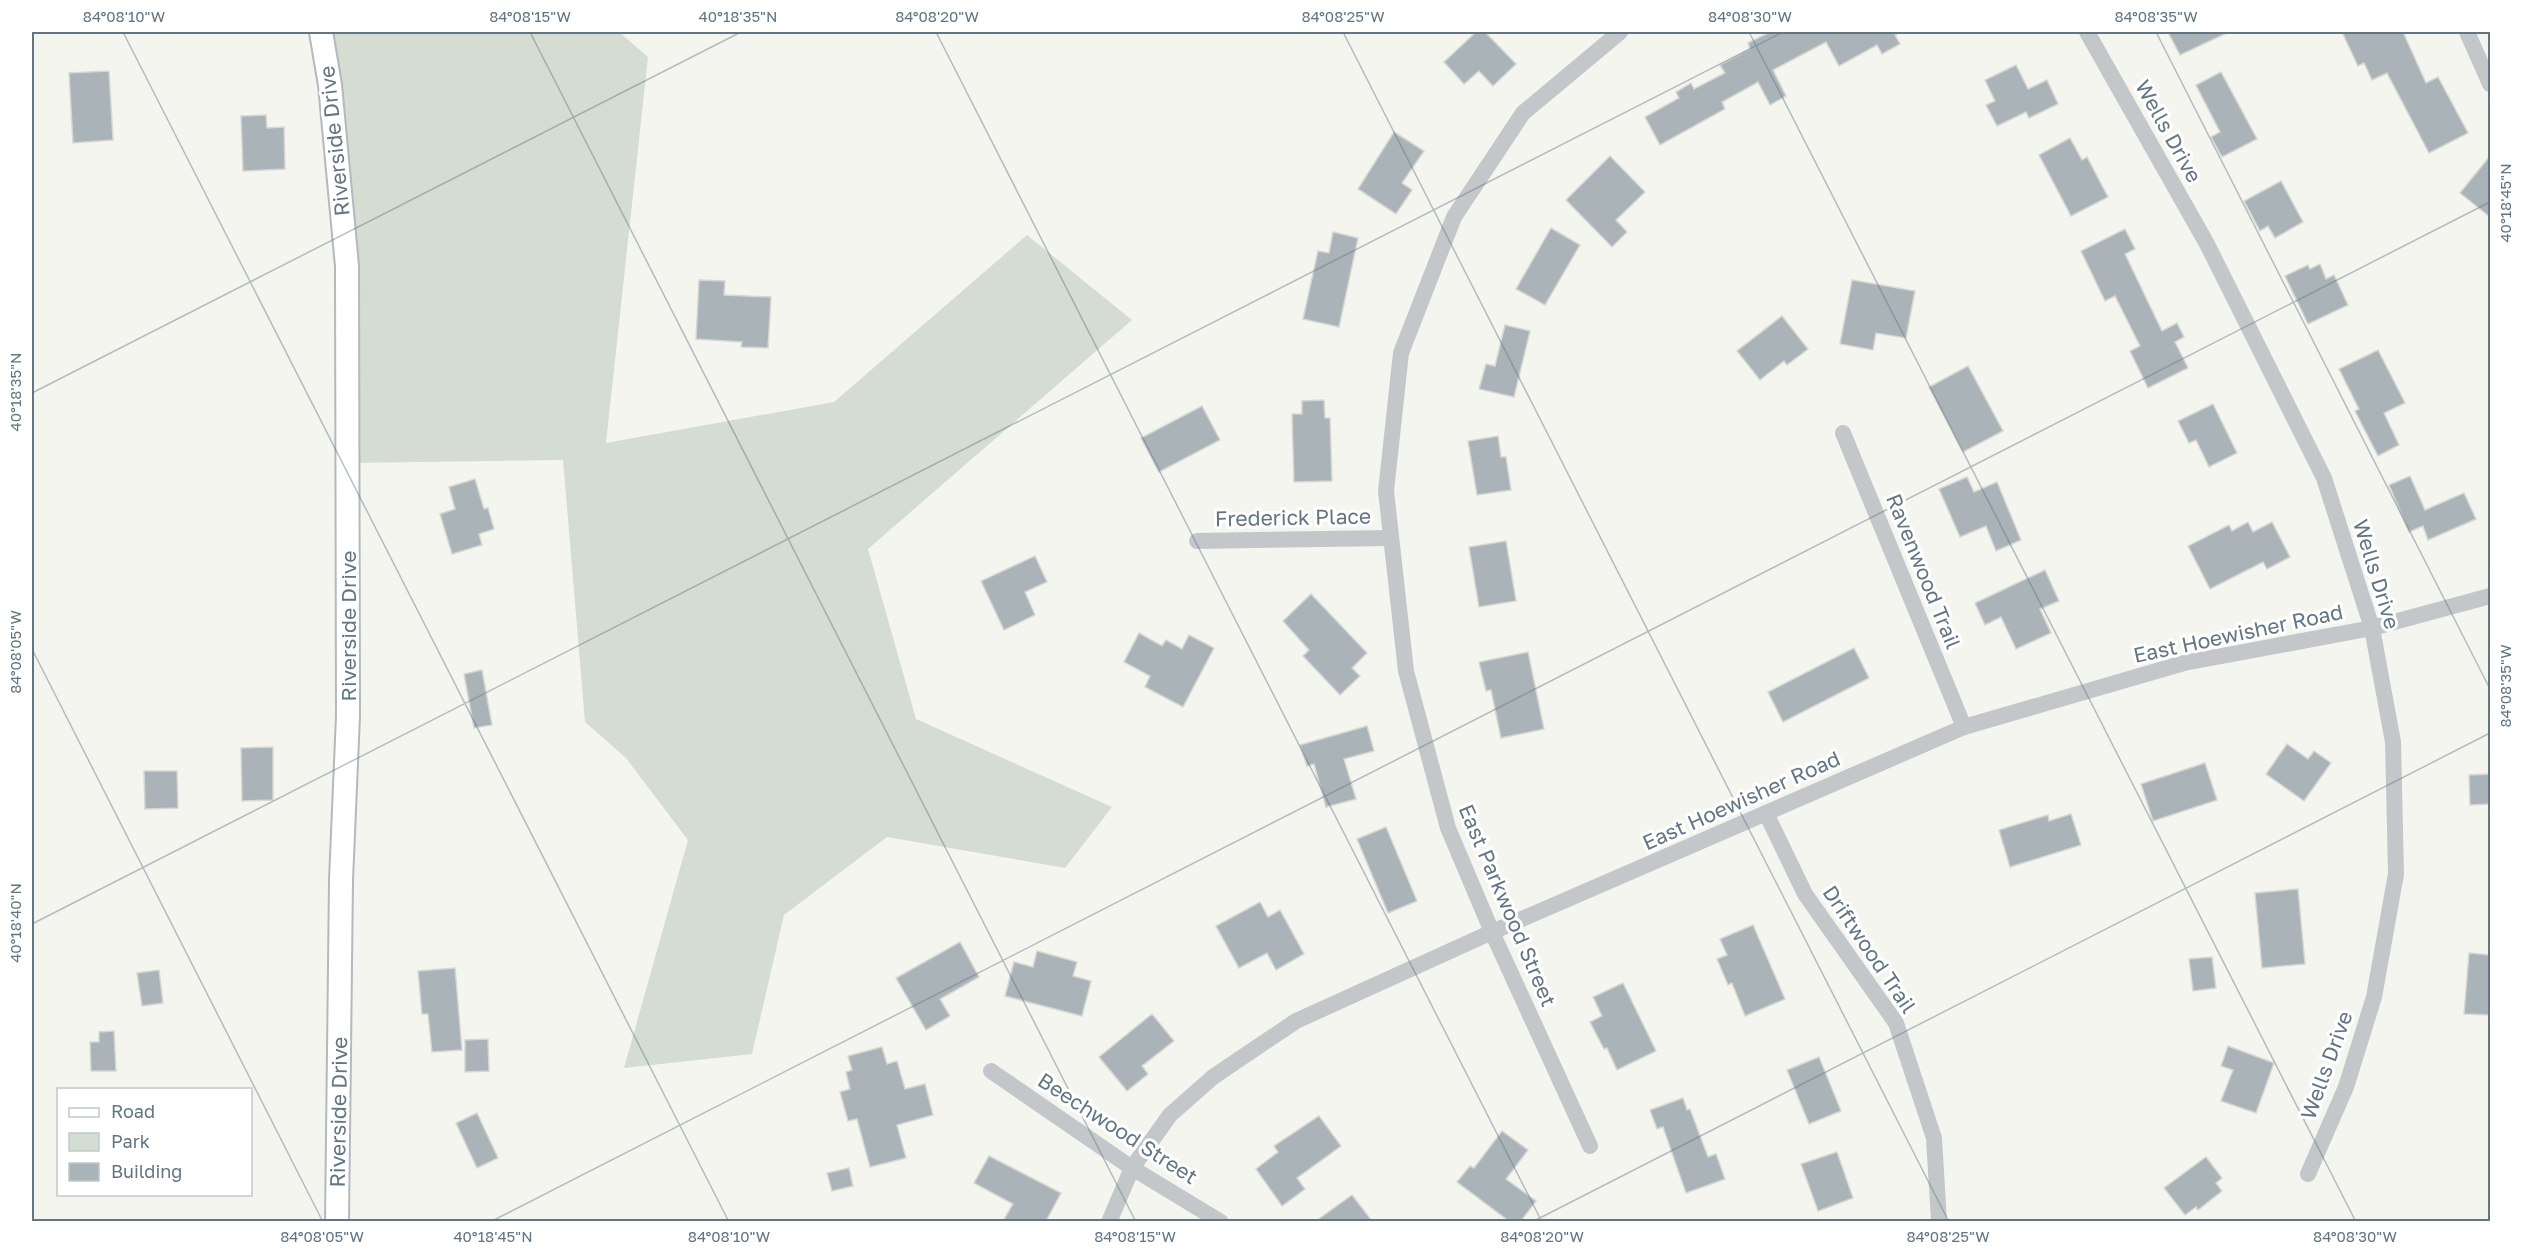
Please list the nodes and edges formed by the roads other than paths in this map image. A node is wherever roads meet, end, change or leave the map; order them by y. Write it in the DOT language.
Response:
graph roads {
  1 [pos="321,32"];
  2 [pos="1620,32"];
  3 [pos="2087,32"];
  4 [pos="2467,32"];
  5 [pos="2490,84"];
  6 [pos="1843,433"];
  7 [pos="1390,538"];
  8 [pos="1197,542"];
  9 [pos="2490,596"];
  10 [pos="2372,628"];
  11 [pos="1964,727"];
  12 [pos="1766,813"];
  13 [pos="1492,932"];
  14 [pos="991,1071"];
  15 [pos="1590,1146"];
  16 [pos="1132,1168"];
  17 [pos="2308,1174"];
  18 [pos="337,1221"];
  19 [pos="1109,1221"];
  20 [pos="1221,1221"];
  21 [pos="1939,1221"];
  1 -- 18 [label="main road, Riverside Drive"];
  2 -- 7 [label="street, East Parkwood Street"];
  3 -- 10 [label="street, Wells Drive"];
  4 -- 5 [label="street"];
  6 -- 11 [label="street, Ravenwood Trail"];
  7 -- 8 [label="street, Frederick Place"];
  7 -- 13 [label="street, East Parkwood Street"];
  9 -- 10 [label="street, East Hoewisher Road"];
  10 -- 11 [label="street, East Hoewisher Road"];
  10 -- 17 [label="street, Wells Drive"];
  11 -- 12 [label="street, East Hoewisher Road"];
  12 -- 13 [label="street, East Hoewisher Road"];
  12 -- 21 [label="street, Driftwood Trail"];
  13 -- 15 [label="street, East Parkwood Street"];
  13 -- 16 [label="street, East Hoewisher Road"];
  14 -- 16 [label="street, Beechwood Street"];
  16 -- 19 [label="street, East Hoewisher Road"];
  16 -- 20 [label="street, Beechwood Street"];
}
